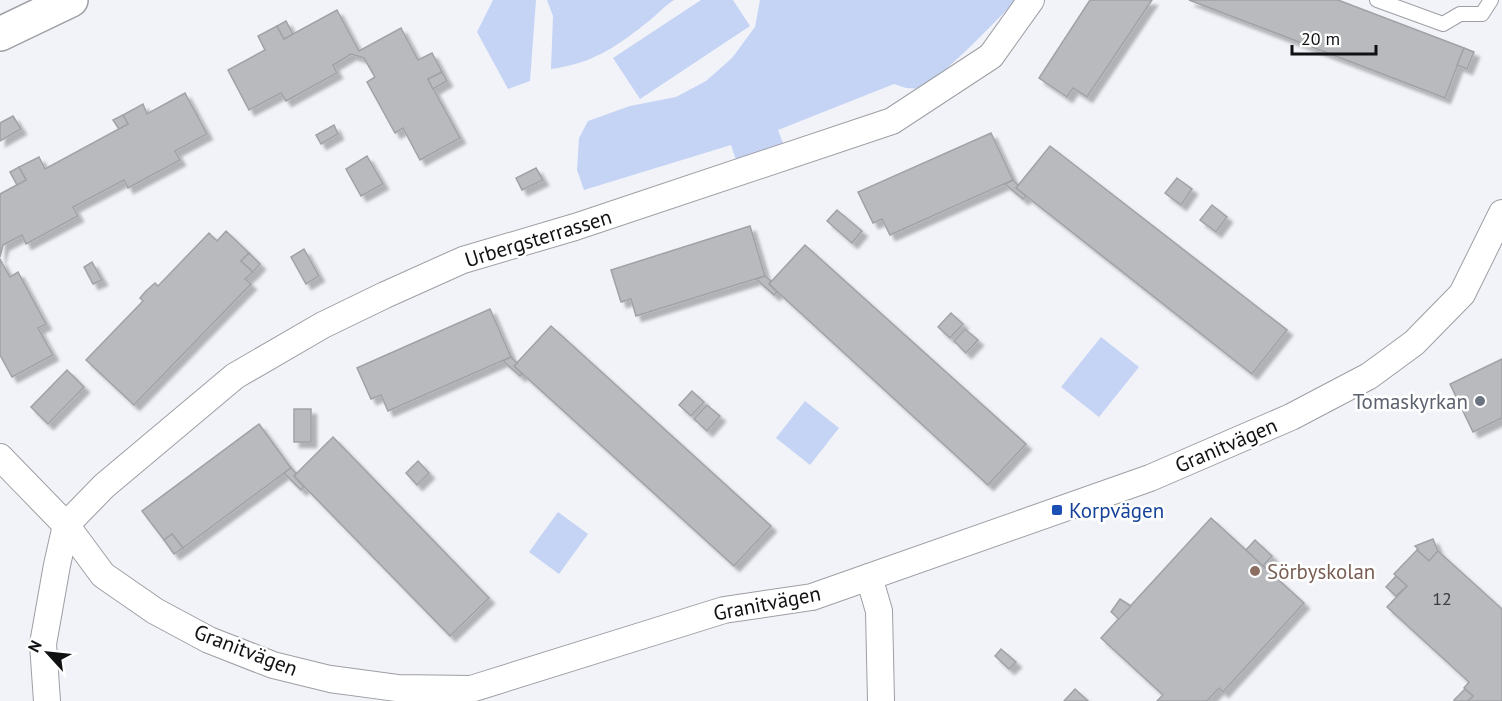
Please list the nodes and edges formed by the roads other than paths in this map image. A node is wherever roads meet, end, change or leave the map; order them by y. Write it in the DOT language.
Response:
graph roads {
  1 [pos="71,0"];
  2 [pos="1031,0"];
  3 [pos="1377,0"];
  4 [pos="1491,0"];
  5 [pos="0,34"];
  6 [pos="1502,213"];
  7 [pos="1496,245"];
  8 [pos="0,457"];
  9 [pos="66,525"];
  10 [pos="868,577"];
  11 [pos="472,695"];
  12 [pos="47,701"];
  13 [pos="881,701"];
  1 -- 5 [label="main road"];
  2 -- 9 [label="street, Urbergsterrassen"];
  3 -- 4 [label="lane"];
  6 -- 7 [label="street, Granitvägen"];
  7 -- 10 [label="street, Granitvägen"];
  8 -- 9 [label="street, Granitvägen"];
  9 -- 11 [label="street, Granitvägen"];
  9 -- 12 [label="street"];
  10 -- 11 [label="street, Granitvägen"];
  10 -- 13 [label="street"];
}
